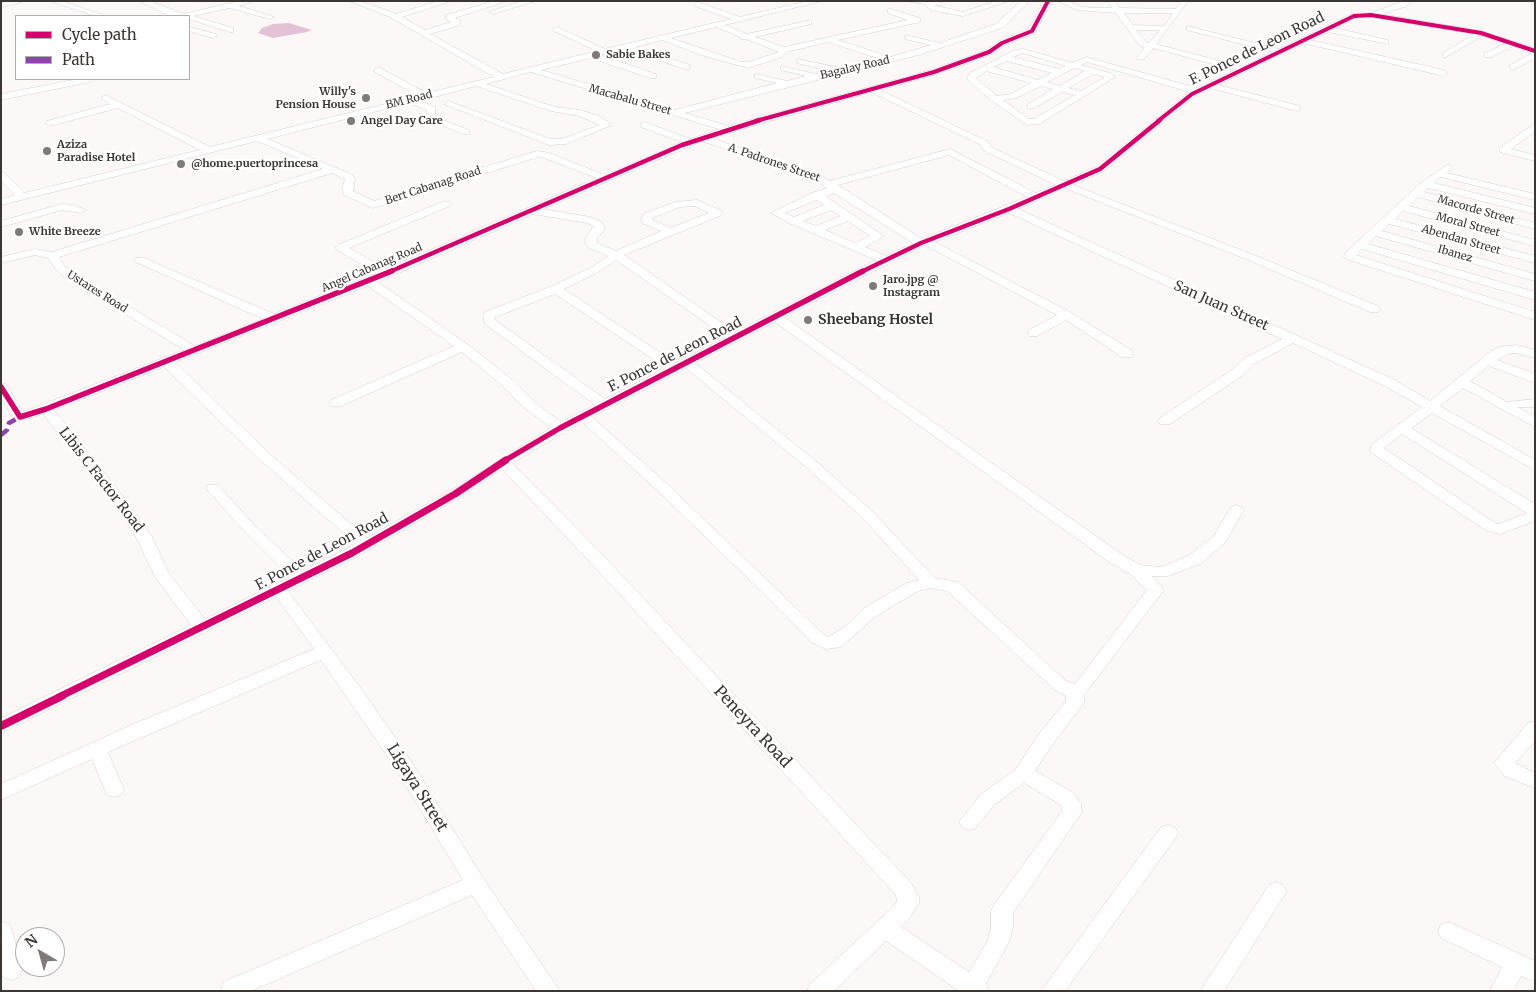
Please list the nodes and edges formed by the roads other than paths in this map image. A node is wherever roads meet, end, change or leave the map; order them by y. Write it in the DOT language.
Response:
graph roads {
  1 [pos="21,1"];
  2 [pos="54,1"];
  3 [pos="143,1"];
  4 [pos="250,1"];
  5 [pos="353,1"];
  6 [pos="447,1"];
  7 [pos="503,1"];
  8 [pos="531,1"];
  9 [pos="818,1"];
  10 [pos="910,1"];
  11 [pos="982,1"];
  12 [pos="1026,1"];
  13 [pos="1048,1"];
  14 [pos="1062,1"];
  15 [pos="1408,1"];
  16 [pos="945,2"];
  17 [pos="1004,2"];
  18 [pos="1112,2"];
  19 [pos="929,3"];
  20 [pos="234,4"];
  21 [pos="698,4"];
  22 [pos="772,4"];
  23 [pos="1,5"];
  24 [pos="1181,6"];
  25 [pos="786,9"];
  26 [pos="980,10"];
  27 [pos="1370,11"];
  28 [pos="892,12"];
  29 [pos="1118,12"];
  30 [pos="172,13"];
  31 [pos="99,15"];
  32 [pos="161,15"];
  33 [pos="180,15"];
  34 [pos="188,15"];
  35 [pos="396,16"];
  36 [pos="190,17"];
  37 [pos="270,17"];
  38 [pos="740,20"];
  39 [pos="917,20"];
  40 [pos="1172,20"];
  41 [pos="458,22"];
  42 [pos="808,22"];
  43 [pos="927,22"];
  44 [pos="1128,24"];
  45 [pos="717,25"];
  46 [pos="1166,28"];
  47 [pos="1190,28"];
  48 [pos="190,29"];
  49 [pos="557,29"];
  50 [pos="1327,29"];
  51 [pos="230,30"];
  52 [pos="424,33"];
  53 [pos="1481,33"];
  54 [pos="213,36"];
  55 [pos="744,37"];
  56 [pos="908,37"];
  57 [pos="663,38"];
  58 [pos="829,40"];
  59 [pos="1206,40"];
  60 [pos="1303,41"];
  61 [pos="1385,42"];
  62 [pos="1513,43"];
  63 [pos="939,46"];
  64 [pos="1150,46"];
  65 [pos="627,47"];
  66 [pos="783,50"];
  67 [pos="605,52"];
  68 [pos="1282,52"];
  69 [pos="1535,53"];
  70 [pos="591,55"];
  71 [pos="1446,55"];
  72 [pos="1488,55"];
  73 [pos="1141,57"];
  74 [pos="1270,57"];
  75 [pos="1006,58"];
  76 [pos="891,59"];
  77 [pos="800,61"];
  78 [pos="996,63"];
  79 [pos="1072,65"];
  80 [pos="687,67"];
  81 [pos="1513,67"];
  82 [pos="784,68"];
  83 [pos="985,68"];
  84 [pos="378,70"];
  85 [pos="532,70"];
  86 [pos="1091,70"];
  87 [pos="1244,70"];
  88 [pos="841,71"];
  89 [pos="1059,72"];
  90 [pos="1444,73"];
  91 [pos="653,76"];
  92 [pos="758,76"];
  93 [pos="816,77"];
  94 [pos="503,78"];
  95 [pos="1046,78"];
  96 [pos="85,80"];
  97 [pos="1002,80"];
  98 [pos="788,83"];
  99 [pos="1037,83"];
  100 [pos="478,84"];
  101 [pos="1211,86"];
  102 [pos="490,88"];
  103 [pos="1063,88"];
  104 [pos="871,89"];
  105 [pos="1198,91"];
  106 [pos="1081,94"];
  107 [pos="425,96"];
  108 [pos="1013,96"];
  109 [pos="1,97"];
  110 [pos="106,98"];
  111 [pos="995,99"];
  112 [pos="410,100"];
  113 [pos="118,104"];
  114 [pos="1031,106"];
  115 [pos="1297,108"];
  116 [pos="674,113"];
  117 [pos="1046,115"];
  118 [pos="50,123"];
  119 [pos="644,125"];
  120 [pos="1535,126"];
  121 [pos="728,129"];
  122 [pos="466,132"];
  123 [pos="1521,134"];
  124 [pos="258,138"];
  125 [pos="1535,138"];
  126 [pos="696,140"];
  127 [pos="208,150"];
  128 [pos="1535,158"];
  129 [pos="331,170"];
  130 [pos="1,175"];
  131 [pos="606,179"];
  132 [pos="1426,184"];
  133 [pos="834,186"];
  134 [pos="1065,186"];
  135 [pos="1416,193"];
  136 [pos="816,195"];
  137 [pos="22,197"];
  138 [pos="1035,197"];
  139 [pos="1535,197"];
  140 [pos="1,202"];
  141 [pos="446,204"];
  142 [pos="412,205"];
  143 [pos="831,206"];
  144 [pos="1402,207"];
  145 [pos="1009,209"];
  146 [pos="81,210"];
  147 [pos="530,210"];
  148 [pos="1535,211"];
  149 [pos="848,216"];
  150 [pos="1388,220"];
  151 [pos="793,221"];
  152 [pos="1,224"];
  153 [pos="1535,226"];
  154 [pos="816,230"];
  155 [pos="671,231"];
  156 [pos="1374,232"];
  157 [pos="923,242"];
  158 [pos="1535,243"];
  159 [pos="1360,245"];
  160 [pos="856,247"];
  161 [pos="52,255"];
  162 [pos="616,255"];
  163 [pos="1,260"];
  164 [pos="140,260"];
  165 [pos="886,260"];
  166 [pos="1535,262"];
  167 [pos="386,274"];
  168 [pos="1523,274"];
  169 [pos="1535,278"];
  170 [pos="368,281"];
  171 [pos="1507,287"];
  172 [pos="556,289"];
  173 [pos="1535,296"];
  174 [pos="1493,301"];
  175 [pos="1374,308"];
  176 [pos="1066,315"];
  177 [pos="1535,316"];
  178 [pos="776,318"];
  179 [pos="274,319"];
  180 [pos="1033,332"];
  181 [pos="736,338"];
  182 [pos="1293,338"];
  183 [pos="463,348"];
  184 [pos="193,350"];
  185 [pos="1127,354"];
  186 [pos="1535,354"];
  187 [pos="166,361"];
  188 [pos="1488,361"];
  189 [pos="680,365"];
  190 [pos="1535,379"];
  191 [pos="1462,382"];
  192 [pos="1,387"];
  193 [pos="336,403"];
  194 [pos="1535,403"];
  195 [pos="604,406"];
  196 [pos="1432,406"];
  197 [pos="1505,406"];
  198 [pos="46,409"];
  199 [pos="584,416"];
  200 [pos="1165,421"];
  201 [pos="1535,423"];
  202 [pos="560,428"];
  203 [pos="1401,428"];
  204 [pos="502,462"];
  205 [pos="1535,466"];
  206 [pos="213,488"];
  207 [pos="1236,510"];
  208 [pos="1535,511"];
  209 [pos="1535,515"];
  210 [pos="366,545"];
  211 [pos="1136,570"];
  212 [pos="302,579"];
  213 [pos="930,582"];
  214 [pos="279,590"];
  215 [pos="202,627"];
  216 [pos="325,650"];
  217 [pos="1069,690"];
  218 [pos="1,726"];
  219 [pos="1535,728"];
  220 [pos="97,749"];
  221 [pos="1022,774"];
  222 [pos="1535,781"];
  223 [pos="114,790"];
  224 [pos="1,793"];
  225 [pos="969,822"];
  226 [pos="1168,833"];
  227 [pos="476,884"];
  228 [pos="1276,891"];
  229 [pos="885,928"];
  230 [pos="1,930"];
  231 [pos="1449,931"];
  232 [pos="1525,967"];
  233 [pos="12,970"];
  234 [pos="231,989"];
  235 [pos="975,989"];
  236 [pos="549,991"];
  237 [pos="818,991"];
  238 [pos="1052,991"];
  239 [pos="1211,991"];
  240 [pos="1501,991"];
  1 -- 23 [label="street"];
  2 -- 31 [label="street"];
  3 -- 30 [label="street"];
  4 -- 20 [label="street"];
  5 -- 35 [label="street"];
  6 -- 35 [label="street"];
  7 -- 41 [label="street"];
  8 -- 41 [label="street"];
  9 -- 25 [label="street, BM Road"];
  10 -- 19 [label="street"];
  11 -- 17 [label="street"];
  12 -- 63 [label="street, Bagalay Road"];
  13 -- 104 [label="street, Angel Cabanag Road"];
  14 -- 29 [label="street"];
  15 -- 27 [label="street"];
  16 -- 19 [label="street"];
  16 -- 26 [label="street"];
  17 -- 26 [label="street"];
  18 -- 24 [label="street"];
  18 -- 29 [label="street"];
  19 -- 26 [label="street"];
  20 -- 34 [label="street"];
  20 -- 37 [label="street"];
  21 -- 38 [label="street"];
  22 -- 25 [label="street"];
  24 -- 29 [label="street"];
  24 -- 40 [label="street"];
  25 -- 38 [label="street, BM Road"];
  27 -- 50 [label="street, F. Ponce de Leon Road"];
  27 -- 53 [label="street"];
  28 -- 39 [label="street"];
  29 -- 44 [label="street"];
  30 -- 32 [label="street"];
  30 -- 33 [label="street"];
  35 -- 52 [label="street"];
  36 -- 51 [label="street"];
  38 -- 45 [label="street, BM Road"];
  39 -- 43 [label="street"];
  39 -- 58 [label="street"];
  40 -- 44 [label="street"];
  40 -- 46 [label="street"];
  41 -- 52 [label="street"];
  42 -- 55 [label="street"];
  44 -- 46 [label="street"];
  44 -- 64 [label="street"];
  45 -- 55 [label="street"];
  45 -- 57 [label="street, BM Road"];
  46 -- 64 [label="street"];
  47 -- 68 [label="street"];
  48 -- 54 [label="street"];
  49 -- 67 [label="street"];
  50 -- 60 [label="street, F. Ponce de Leon Road"];
  50 -- 61 [label="street"];
  52 -- 94 [label="street"];
  53 -- 62 [label="street"];
  53 -- 71 [label="street"];
  55 -- 66 [label="street"];
  56 -- 63 [label="street"];
  57 -- 65 [label="street, BM Road"];
  57 -- 66 [label="street"];
  58 -- 66 [label="street"];
  58 -- 76 [label="street"];
  59 -- 74 [label="street"];
  60 -- 68 [label="street, F. Ponce de Leon Road"];
  60 -- 90 [label="street"];
  62 -- 69 [label="street"];
  62 -- 72 [label="street"];
  63 -- 76 [label="street, Bagalay Road"];
  64 -- 73 [label="street"];
  64 -- 87 [label="street"];
  65 -- 67 [label="street, BM Road"];
  65 -- 80 [label="street"];
  67 -- 70 [label="street, BM Road"];
  68 -- 74 [label="street, F. Ponce de Leon Road"];
  69 -- 81 [label="street"];
  70 -- 85 [label="street, BM Road"];
  70 -- 91 [label="street"];
  74 -- 87 [label="street, F. Ponce de Leon Road"];
  75 -- 78 [label="street"];
  75 -- 79 [label="street"];
  75 -- 89 [label="street"];
  76 -- 88 [label="street, Bagalay Road"];
  77 -- 88 [label="street"];
  78 -- 83 [label="street"];
  78 -- 95 [label="street"];
  79 -- 86 [label="street"];
  79 -- 89 [label="street"];
  79 -- 105 [label="street"];
  82 -- 93 [label="street"];
  83 -- 97 [label="street"];
  83 -- 111 [label="street"];
  84 -- 107 [label="street"];
  85 -- 94 [label="street, BM Road"];
  85 -- 116 [label="street, Macabalu Street"];
  86 -- 103 [label="street"];
  86 -- 106 [label="street"];
  87 -- 101 [label="street, F. Ponce de Leon Road"];
  88 -- 93 [label="street, Bagalay Road"];
  89 -- 95 [label="street"];
  92 -- 98 [label="street"];
  93 -- 98 [label="street, Bagalay Road"];
  94 -- 100 [label="street, BM Road"];
  95 -- 99 [label="street"];
  96 -- 109 [label="street"];
  97 -- 99 [label="street"];
  97 -- 108 [label="street"];
  98 -- 116 [label="street, Bagalay Road"];
  99 -- 103 [label="street"];
  99 -- 108 [label="street"];
  100 -- 102 [label="street"];
  100 -- 107 [label="street, BM Road"];
  101 -- 105 [label="street, F. Ponce de Leon Road"];
  101 -- 115 [label="street"];
  102 -- 102 [label="street"];
  103 -- 106 [label="street"];
  103 -- 114 [label="street"];
  104 -- 121 [label="street, Angel Cabanag Road"];
  104 -- 134 [label="street"];
  105 -- 134 [label="street, F. Ponce de Leon Road"];
  106 -- 117 [label="street"];
  107 -- 112 [label="street, BM Road"];
  108 -- 111 [label="street"];
  108 -- 114 [label="street"];
  110 -- 113 [label="street"];
  111 -- 117 [label="street"];
  112 -- 122 [label="street"];
  112 -- 124 [label="street, BM Road"];
  113 -- 118 [label="street"];
  113 -- 127 [label="street"];
  114 -- 117 [label="street"];
  116 -- 121 [label="street, Macabalu Street"];
  119 -- 126 [label="street, A. Padrones Street"];
  120 -- 123 [label="street"];
  121 -- 126 [label="street, Angel Cabanag Road"];
  123 -- 125 [label="street"];
  123 -- 128 [label="street"];
  124 -- 127 [label="street, BM Road"];
  124 -- 129 [label="street, Bert Cabanag Road"];
  126 -- 131 [label="street, Angel Cabanag Road"];
  126 -- 133 [label="street, A. Padrones Street"];
  127 -- 137 [label="street, BM Road"];
  129 -- 142 [label="street, Bert Cabanag Road"];
  129 -- 161 [label="street"];
  130 -- 137 [label="street"];
  131 -- 142 [label="street, Bert Cabanag Road"];
  131 -- 147 [label="street, Angel Cabanag Road"];
  132 -- 135 [label="street"];
  132 -- 139 [label="street"];
  132 -- 148 [label="street"];
  133 -- 136 [label="street"];
  133 -- 138 [label="street"];
  133 -- 157 [label="street, A. Padrones Street"];
  134 -- 138 [label="street, F. Ponce de Leon Road"];
  134 -- 175 [label="street"];
  135 -- 144 [label="street"];
  135 -- 153 [label="street, Macorde Street"];
  136 -- 143 [label="street"];
  136 -- 151 [label="street"];
  137 -- 140 [label="street, BM Road"];
  138 -- 145 [label="street, F. Ponce de Leon Road"];
  141 -- 142 [label="street"];
  142 -- 167 [label="street"];
  143 -- 149 [label="street"];
  143 -- 151 [label="street"];
  144 -- 150 [label="street"];
  144 -- 158 [label="street, Moral Street"];
  145 -- 157 [label="street, F. Ponce de Leon Road"];
  145 -- 182 [label="street, San Juan Street"];
  146 -- 152 [label="street"];
  147 -- 162 [label="street"];
  147 -- 167 [label="street, Angel Cabanag Road"];
  149 -- 154 [label="street"];
  149 -- 160 [label="street"];
  150 -- 156 [label="street"];
  150 -- 166 [label="street, Abendan Street"];
  151 -- 154 [label="street"];
  154 -- 160 [label="street"];
  155 -- 155 [label="street"];
  155 -- 162 [label="street"];
  156 -- 159 [label="street"];
  156 -- 168 [label="street, Ibanez"];
  157 -- 165 [label="street, F. Ponce de Leon Road"];
  157 -- 176 [label="street, A. Padrones Street"];
  159 -- 171 [label="street"];
  159 -- 174 [label="street"];
  160 -- 165 [label="street"];
  161 -- 163 [label="street"];
  161 -- 184 [label="street, Ustares Road"];
  162 -- 172 [label="street"];
  162 -- 181 [label="street"];
  164 -- 179 [label="street"];
  165 -- 178 [label="street, F. Ponce de Leon Road"];
  166 -- 168 [label="street"];
  167 -- 170 [label="street, Angel Cabanag Road"];
  168 -- 169 [label="street, Ibanez"];
  168 -- 171 [label="street"];
  170 -- 179 [label="street, Angel Cabanag Road"];
  170 -- 183 [label="street"];
  171 -- 173 [label="street"];
  171 -- 174 [label="street"];
  172 -- 189 [label="street"];
  172 -- 195 [label="street"];
  174 -- 177 [label="street"];
  176 -- 180 [label="street"];
  176 -- 185 [label="street, A. Padrones Street"];
  178 -- 181 [label="street, F. Ponce de Leon Road"];
  178 -- 211 [label="street"];
  179 -- 184 [label="street, Angel Cabanag Road"];
  181 -- 189 [label="street, F. Ponce de Leon Road"];
  182 -- 196 [label="street, San Juan Street"];
  182 -- 200 [label="street"];
  183 -- 193 [label="street"];
  183 -- 202 [label="street"];
  184 -- 187 [label="street, Angel Cabanag Road"];
  186 -- 188 [label="street"];
  187 -- 198 [label="street, Angel Cabanag Road"];
  187 -- 210 [label="street"];
  188 -- 190 [label="street"];
  188 -- 191 [label="street"];
  189 -- 195 [label="street, F. Ponce de Leon Road"];
  189 -- 213 [label="street"];
  191 -- 196 [label="street"];
  191 -- 197 [label="street"];
  192 -- 198 [label="street, Angel Cabanag Road"];
  194 -- 197 [label="street"];
  195 -- 199 [label="street, F. Ponce de Leon Road"];
  196 -- 203 [label="street"];
  196 -- 205 [label="street, San Juan Street"];
  197 -- 201 [label="street"];
  198 -- 215 [label="street, Libis C Factor Road"];
  199 -- 202 [label="street, F. Ponce de Leon Road"];
  199 -- 213 [label="street"];
  202 -- 204 [label="street, F. Ponce de Leon Road"];
  203 -- 208 [label="street"];
  203 -- 209 [label="street"];
  204 -- 210 [label="street, F. Ponce de Leon Road"];
  204 -- 229 [label="street, Peneyra Road"];
  206 -- 212 [label="street"];
  207 -- 211 [label="street"];
  210 -- 212 [label="street, F. Ponce de Leon Road"];
  211 -- 217 [label="street"];
  212 -- 214 [label="street, F. Ponce de Leon Road"];
  213 -- 217 [label="street"];
  214 -- 215 [label="street, F. Ponce de Leon Road"];
  214 -- 216 [label="street, Ligaya Street"];
  215 -- 218 [label="street, F. Ponce de Leon Road"];
  216 -- 220 [label="street"];
  216 -- 227 [label="street, Ligaya Street"];
  217 -- 221 [label="street"];
  219 -- 222 [label="street"];
  220 -- 223 [label="street"];
  220 -- 224 [label="street"];
  221 -- 225 [label="street"];
  221 -- 235 [label="street"];
  226 -- 238 [label="street"];
  227 -- 234 [label="street"];
  227 -- 236 [label="street, Ligaya Street"];
  228 -- 239 [label="street"];
  229 -- 235 [label="street"];
  229 -- 237 [label="street, Peneyra Road"];
  230 -- 233 [label="street"];
  231 -- 232 [label="street"];
  232 -- 240 [label="street"];
}
